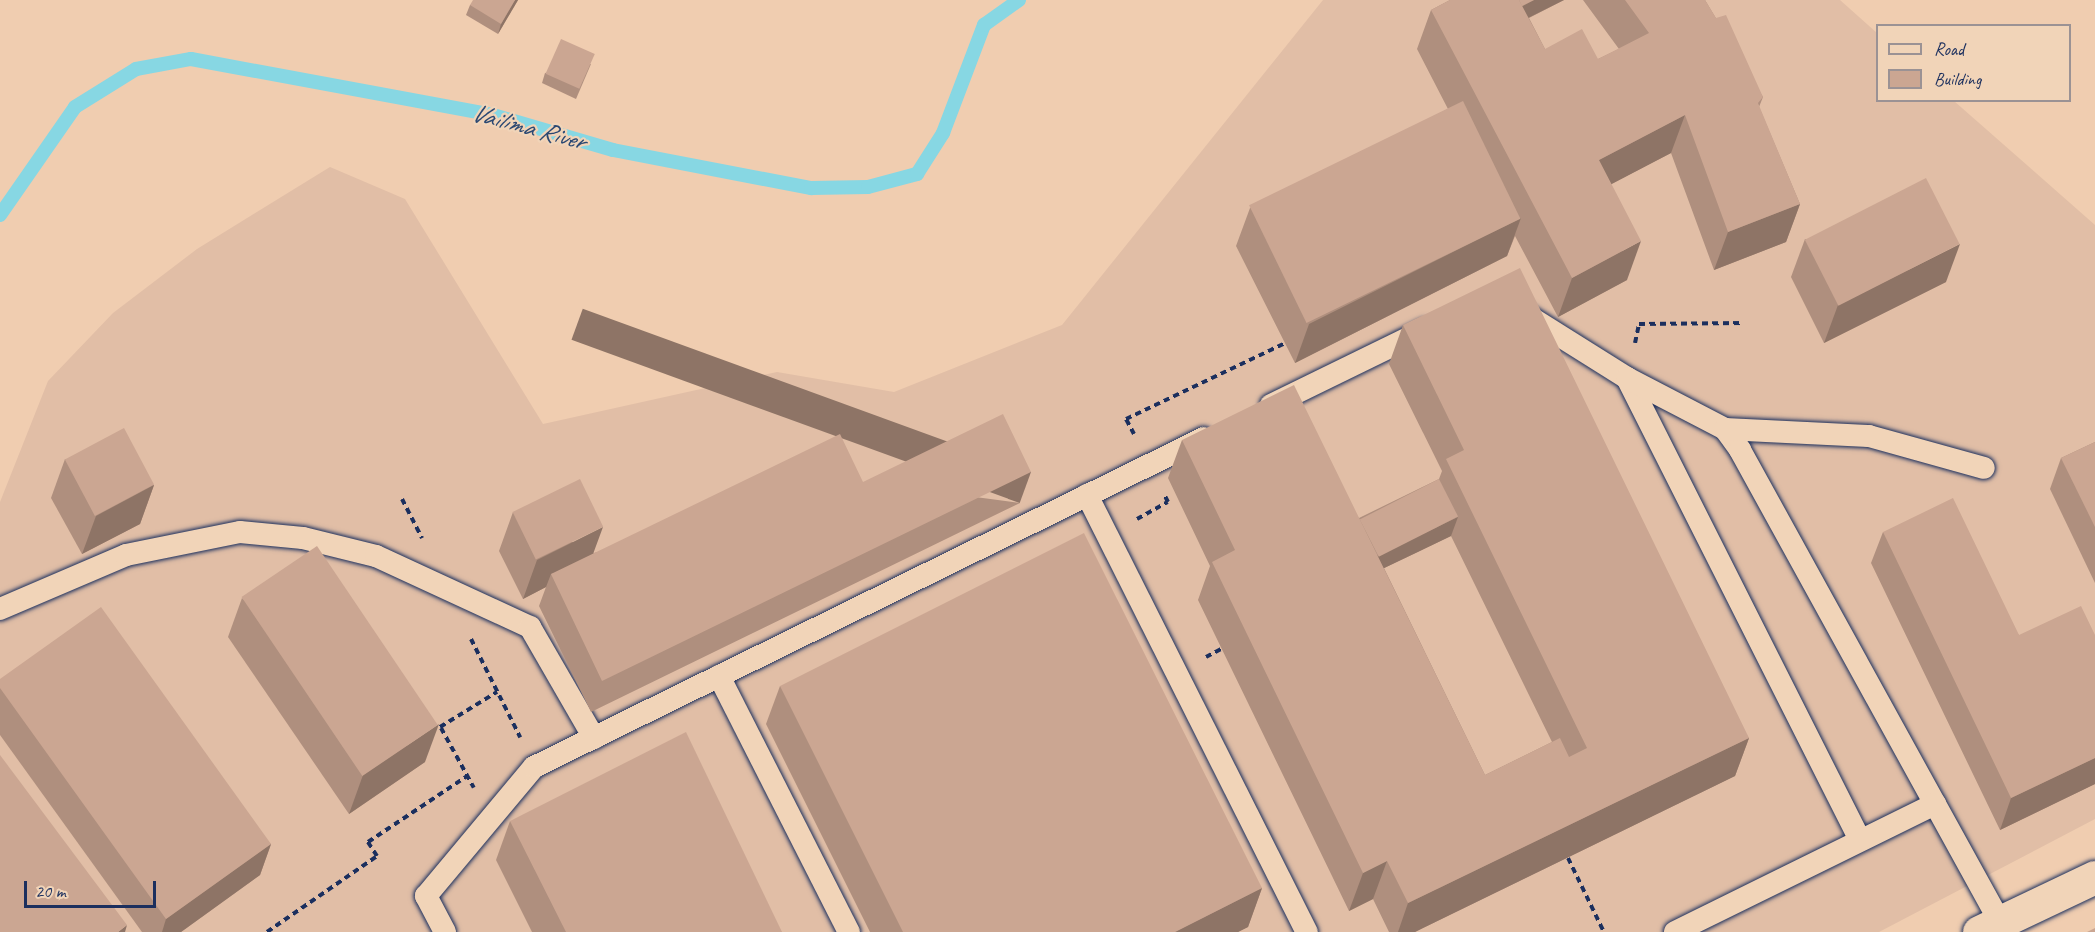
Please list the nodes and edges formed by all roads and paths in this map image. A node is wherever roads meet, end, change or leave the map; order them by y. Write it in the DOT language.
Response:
graph roads {
  1 [pos="1505,302"];
  2 [pos="1442,321"];
  3 [pos="1744,323"];
  4 [pos="1627,378"];
  5 [pos="1254,413"];
  6 [pos="1222,429"];
  7 [pos="1725,429"];
  8 [pos="1984,468"];
  9 [pos="1087,495"];
  10 [pos="402,499"];
  11 [pos="446,587"];
  12 [pos="0,609"];
  13 [pos="719,676"];
  14 [pos="497,692"];
  15 [pos="436,722"];
  16 [pos="594,738"];
  17 [pos="534,767"];
  18 [pos="466,777"];
  19 [pos="1935,804"];
  20 [pos="1860,840"];
  21 [pos="1568,858"];
  22 [pos="2095,877"];
  23 [pos="1989,927"];
  24 [pos="267,932"];
  25 [pos="445,932"];
  26 [pos="849,932"];
  27 [pos="1307,932"];
  28 [pos="1604,932"];
  29 [pos="1675,932"];
  1 -- 4 [label="lane"];
  2 -- 5 [label="lane"];
  3 -- 4 [label="path"];
  4 -- 7 [label="lane"];
  4 -- 20 [label="lane"];
  6 -- 9 [label="lane"];
  7 -- 8 [label="lane"];
  7 -- 19 [label="lane"];
  9 -- 13 [label="lane"];
  9 -- 27 [label="lane"];
  10 -- 11 [label="path"];
  11 -- 12 [label="lane"];
  11 -- 14 [label="path"];
  11 -- 16 [label="lane"];
  13 -- 16 [label="lane"];
  13 -- 26 [label="lane"];
  14 -- 15 [label="path"];
  14 -- 17 [label="path"];
  16 -- 17 [label="lane"];
  17 -- 25 [label="lane"];
  18 -- 24 [label="path"];
  19 -- 20 [label="lane"];
  19 -- 23 [label="lane"];
  20 -- 29 [label="lane"];
  21 -- 28 [label="path"];
  22 -- 23 [label="main road"];
}
